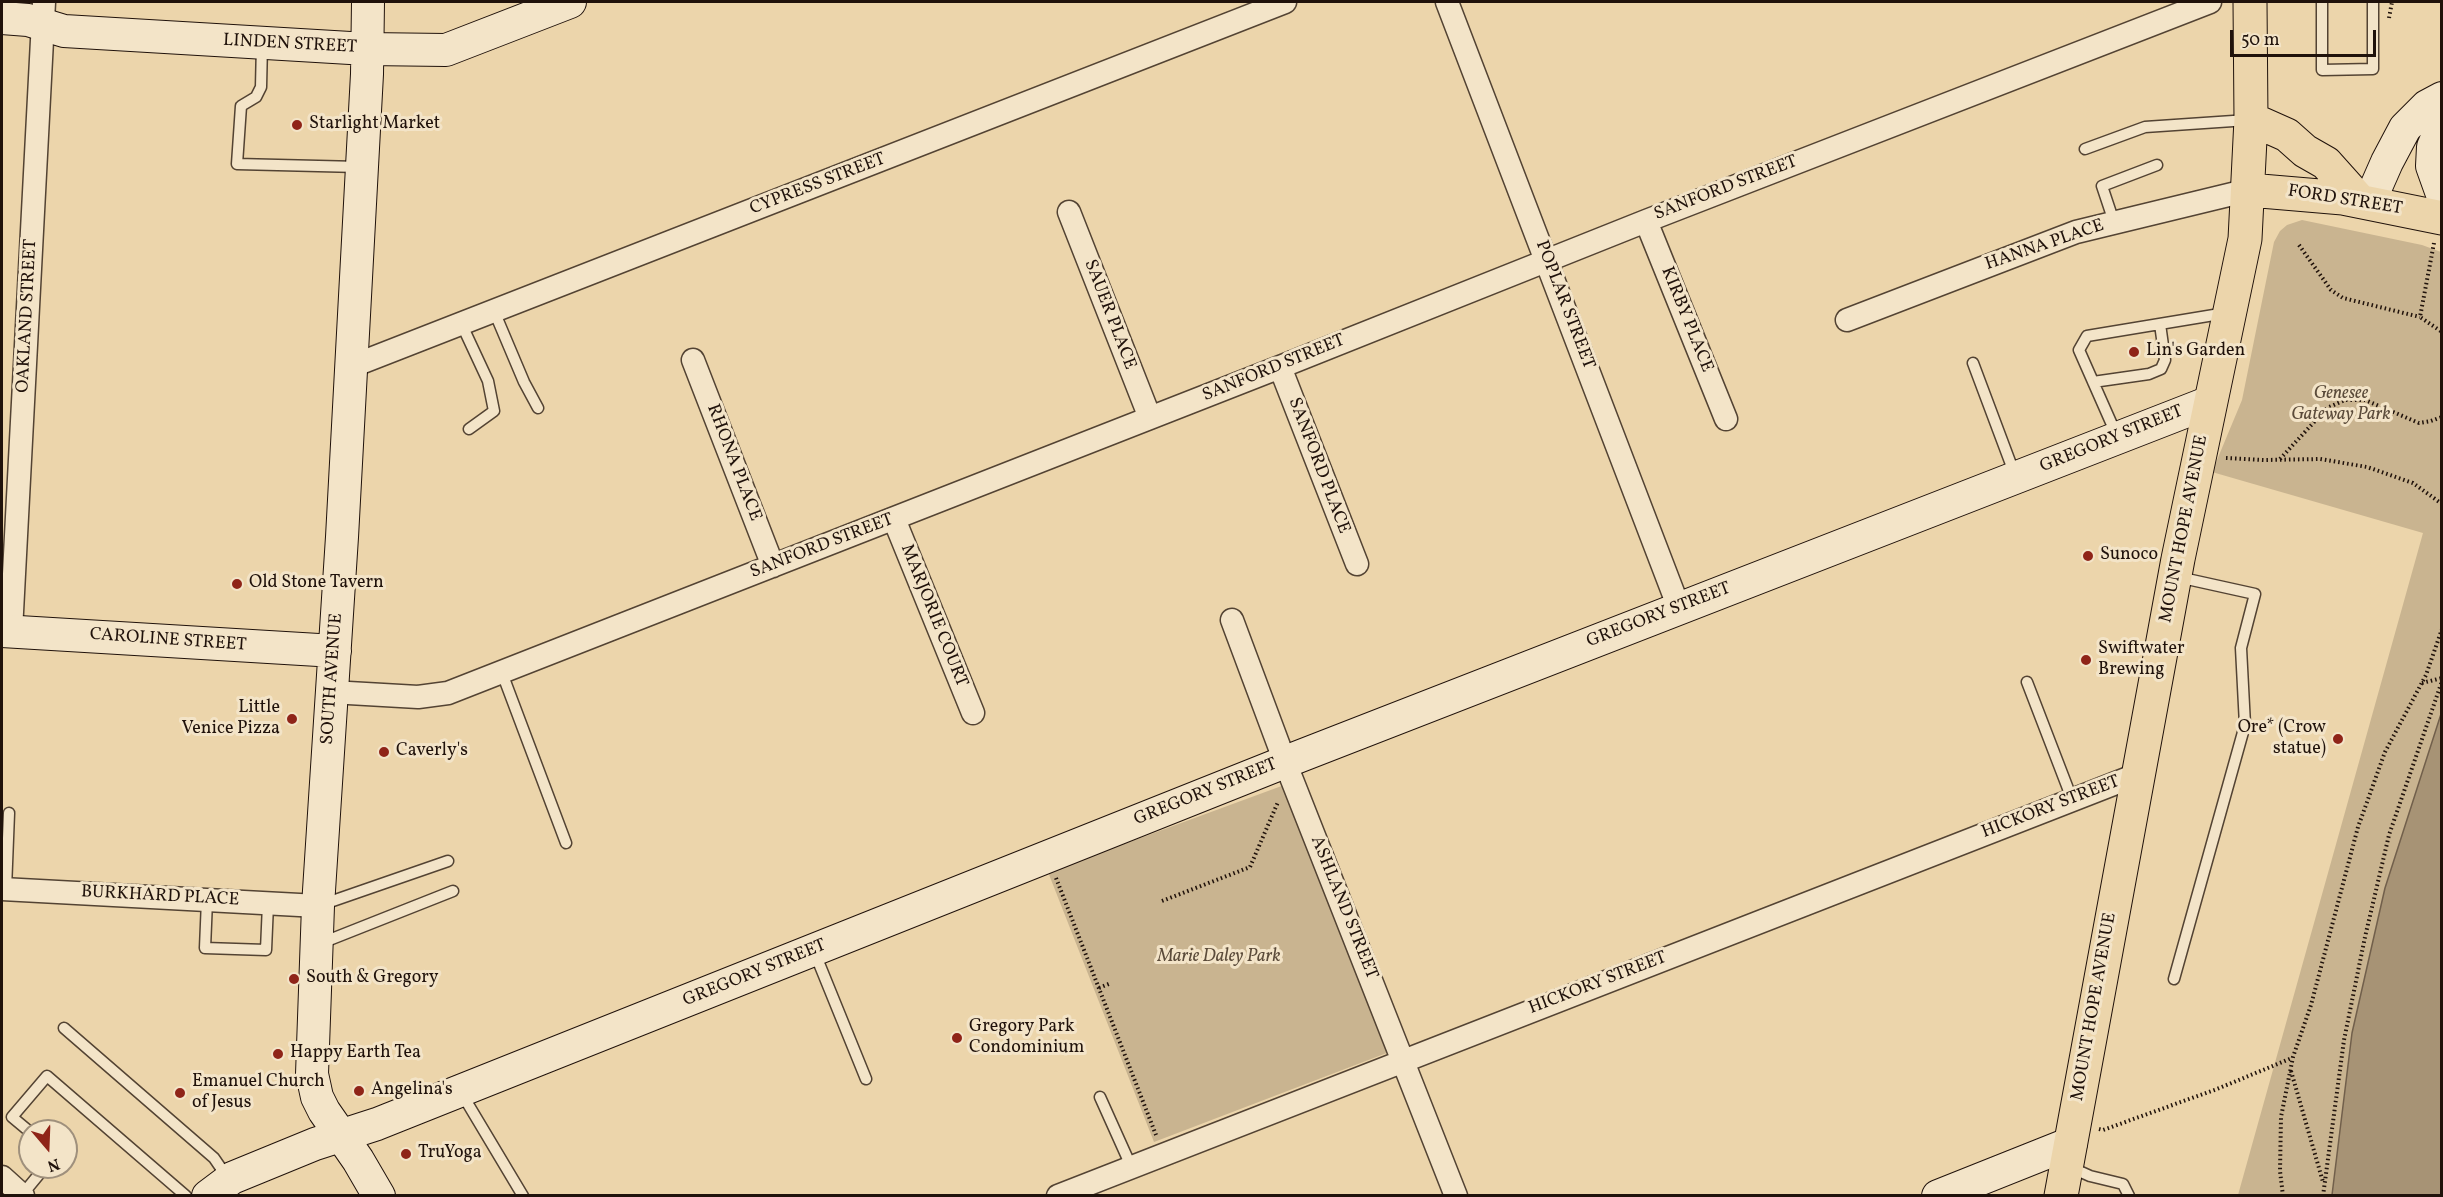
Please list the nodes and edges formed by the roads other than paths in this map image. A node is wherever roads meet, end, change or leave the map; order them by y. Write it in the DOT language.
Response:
graph roads {
  1 [pos="368,2"];
  2 [pos="570,2"];
  3 [pos="1285,2"];
  4 [pos="1448,2"];
  5 [pos="2210,2"];
  6 [pos="2250,2"];
  7 [pos="2322,2"];
  8 [pos="2373,2"];
  9 [pos="43,13"];
  10 [pos="2,18"];
  11 [pos="262,44"];
  12 [pos="367,49"];
  13 [pos="2442,98"];
  14 [pos="2251,119"];
  15 [pos="2442,126"];
  16 [pos="2085,149"];
  17 [pos="2157,165"];
  18 [pos="362,167"];
  19 [pos="2248,190"];
  20 [pos="2442,194"];
  21 [pos="2365,202"];
  22 [pos="1069,212"];
  23 [pos="1646,220"];
  24 [pos="2114,222"];
  25 [pos="2438,230"];
  26 [pos="1548,260"];
  27 [pos="494,311"];
  28 [pos="2229,312"];
  29 [pos="1847,320"];
  30 [pos="461,323"];
  31 [pos="2160,324"];
  32 [pos="693,360"];
  33 [pos="1973,363"];
  34 [pos="350,367"];
  35 [pos="1280,367"];
  36 [pos="2093,382"];
  37 [pos="2210,402"];
  38 [pos="538,408"];
  39 [pos="1150,418"];
  40 [pos="1726,419"];
  41 [pos="469,429"];
  42 [pos="2118,439"];
  43 [pos="2016,478"];
  44 [pos="894,519"];
  45 [pos="1357,564"];
  46 [pos="773,566"];
  47 [pos="2175,576"];
  48 [pos="1679,608"];
  49 [pos="1232,620"];
  50 [pos="6,631"];
  51 [pos="335,651"];
  52 [pos="502,672"];
  53 [pos="2027,682"];
  54 [pos="331,692"];
  55 [pos="973,713"];
  56 [pos="1285,762"];
  57 [pos="2139,774"];
  58 [pos="2072,799"];
  59 [pos="9,813"];
  60 [pos="566,843"];
  61 [pos="448,861"];
  62 [pos="4,889"];
  63 [pos="453,891"];
  64 [pos="207,900"];
  65 [pos="268,904"];
  66 [pos="318,906"];
  67 [pos="317,945"];
  68 [pos="814,951"];
  69 [pos="2174,978"];
  70 [pos="64,1028"];
  71 [pos="1403,1059"];
  72 [pos="866,1079"];
  73 [pos="461,1091"];
  74 [pos="1100,1097"];
  75 [pos="18,1122"];
  76 [pos="342,1136"];
  77 [pos="2074,1158"];
  78 [pos="1131,1166"];
  79 [pos="2,1177"];
  80 [pos="36,1179"];
  81 [pos="219,1188"];
  82 [pos="23,1195"];
  83 [pos="186,1196"];
  84 [pos="379,1196"];
  85 [pos="522,1196"];
  86 [pos="1058,1196"];
  87 [pos="1456,1196"];
  88 [pos="1938,1196"];
  89 [pos="2129,1196"];
  1 -- 12 [label="street, SOUTH AVENUE"];
  2 -- 12 [label="street, LINDEN STREET"];
  3 -- 27 [label="street, CYPRESS STREET"];
  4 -- 26 [label="street, POPLAR STREET"];
  5 -- 23 [label="street, SANFORD STREET"];
  6 -- 14 [label="main road, MOUNT HOPE AVENUE"];
  7 -- 8 [label="lane"];
  9 -- 10 [label="street, LINDEN STREET"];
  9 -- 11 [label="street, LINDEN STREET"];
  9 -- 50 [label="street, OAKLAND STREET"];
  11 -- 12 [label="street, LINDEN STREET"];
  11 -- 18 [label="lane"];
  12 -- 18 [label="street, SOUTH AVENUE"];
  13 -- 21 [label="street"];
  14 -- 16 [label="lane"];
  14 -- 19 [label="main road, MOUNT HOPE AVENUE"];
  14 -- 21 [label="main road"];
  15 -- 20 [label="street"];
  17 -- 24 [label="lane"];
  18 -- 34 [label="street, SOUTH AVENUE"];
  19 -- 21 [label="main road, FORD STREET"];
  19 -- 24 [label="street, HANNA PLACE"];
  19 -- 28 [label="main road, MOUNT HOPE AVENUE"];
  21 -- 25 [label="main road, FORD STREET"];
  22 -- 39 [label="street, SAUER PLACE"];
  23 -- 26 [label="street, SANFORD STREET"];
  23 -- 40 [label="street, KIRBY PLACE"];
  24 -- 29 [label="street, HANNA PLACE"];
  26 -- 35 [label="street, SANFORD STREET"];
  26 -- 48 [label="street, POPLAR STREET"];
  27 -- 30 [label="street, CYPRESS STREET"];
  27 -- 38 [label="lane"];
  28 -- 31 [label="lane"];
  28 -- 37 [label="main road, MOUNT HOPE AVENUE"];
  30 -- 34 [label="street, CYPRESS STREET"];
  30 -- 41 [label="lane"];
  31 -- 36 [label="lane"];
  31 -- 36 [label="lane"];
  32 -- 46 [label="street, RHONA PLACE"];
  33 -- 43 [label="lane"];
  34 -- 51 [label="street, SOUTH AVENUE"];
  35 -- 39 [label="street, SANFORD STREET"];
  35 -- 45 [label="street, SANFORD PLACE"];
  36 -- 42 [label="lane"];
  37 -- 42 [label="street, GREGORY STREET"];
  37 -- 47 [label="main road, MOUNT HOPE AVENUE"];
  39 -- 44 [label="street, SANFORD STREET"];
  42 -- 43 [label="street, GREGORY STREET"];
  43 -- 48 [label="street, GREGORY STREET"];
  44 -- 46 [label="street, SANFORD STREET"];
  44 -- 55 [label="street, MARJORIE COURT"];
  46 -- 52 [label="street, SANFORD STREET"];
  47 -- 57 [label="main road, MOUNT HOPE AVENUE"];
  47 -- 69 [label="lane"];
  48 -- 56 [label="street, GREGORY STREET"];
  49 -- 56 [label="street, ASHLAND STREET"];
  50 -- 51 [label="street, CAROLINE STREET"];
  51 -- 54 [label="street, SOUTH AVENUE"];
  52 -- 54 [label="street, SANFORD STREET"];
  52 -- 60 [label="lane"];
  53 -- 58 [label="lane"];
  54 -- 66 [label="street, SOUTH AVENUE"];
  56 -- 68 [label="street, GREGORY STREET"];
  56 -- 71 [label="street, ASHLAND STREET"];
  57 -- 58 [label="street, HICKORY STREET"];
  57 -- 77 [label="main road, MOUNT HOPE AVENUE"];
  58 -- 71 [label="street, HICKORY STREET"];
  59 -- 62 [label="lane"];
  61 -- 66 [label="lane"];
  62 -- 64 [label="street, BURKHARD PLACE"];
  63 -- 67 [label="lane"];
  64 -- 65 [label="street, BURKHARD PLACE"];
  64 -- 65 [label="lane"];
  65 -- 66 [label="street, BURKHARD PLACE"];
  66 -- 67 [label="street, SOUTH AVENUE"];
  67 -- 76 [label="street, SOUTH AVENUE"];
  68 -- 72 [label="lane"];
  68 -- 73 [label="street, GREGORY STREET"];
  70 -- 81 [label="lane"];
  71 -- 78 [label="street, HICKORY STREET"];
  71 -- 87 [label="street, ASHLAND STREET"];
  73 -- 76 [label="street, GREGORY STREET"];
  73 -- 85 [label="lane"];
  74 -- 78 [label="lane"];
  75 -- 83 [label="lane"];
  76 -- 81 [label="street, GREGORY STREET"];
  76 -- 84 [label="street, SOUTH AVENUE"];
  77 -- 88 [label="street"];
  77 -- 89 [label="lane"];
  78 -- 86 [label="street, HICKORY STREET"];
  79 -- 82 [label="street"];
  80 -- 82 [label="lane"];
}
